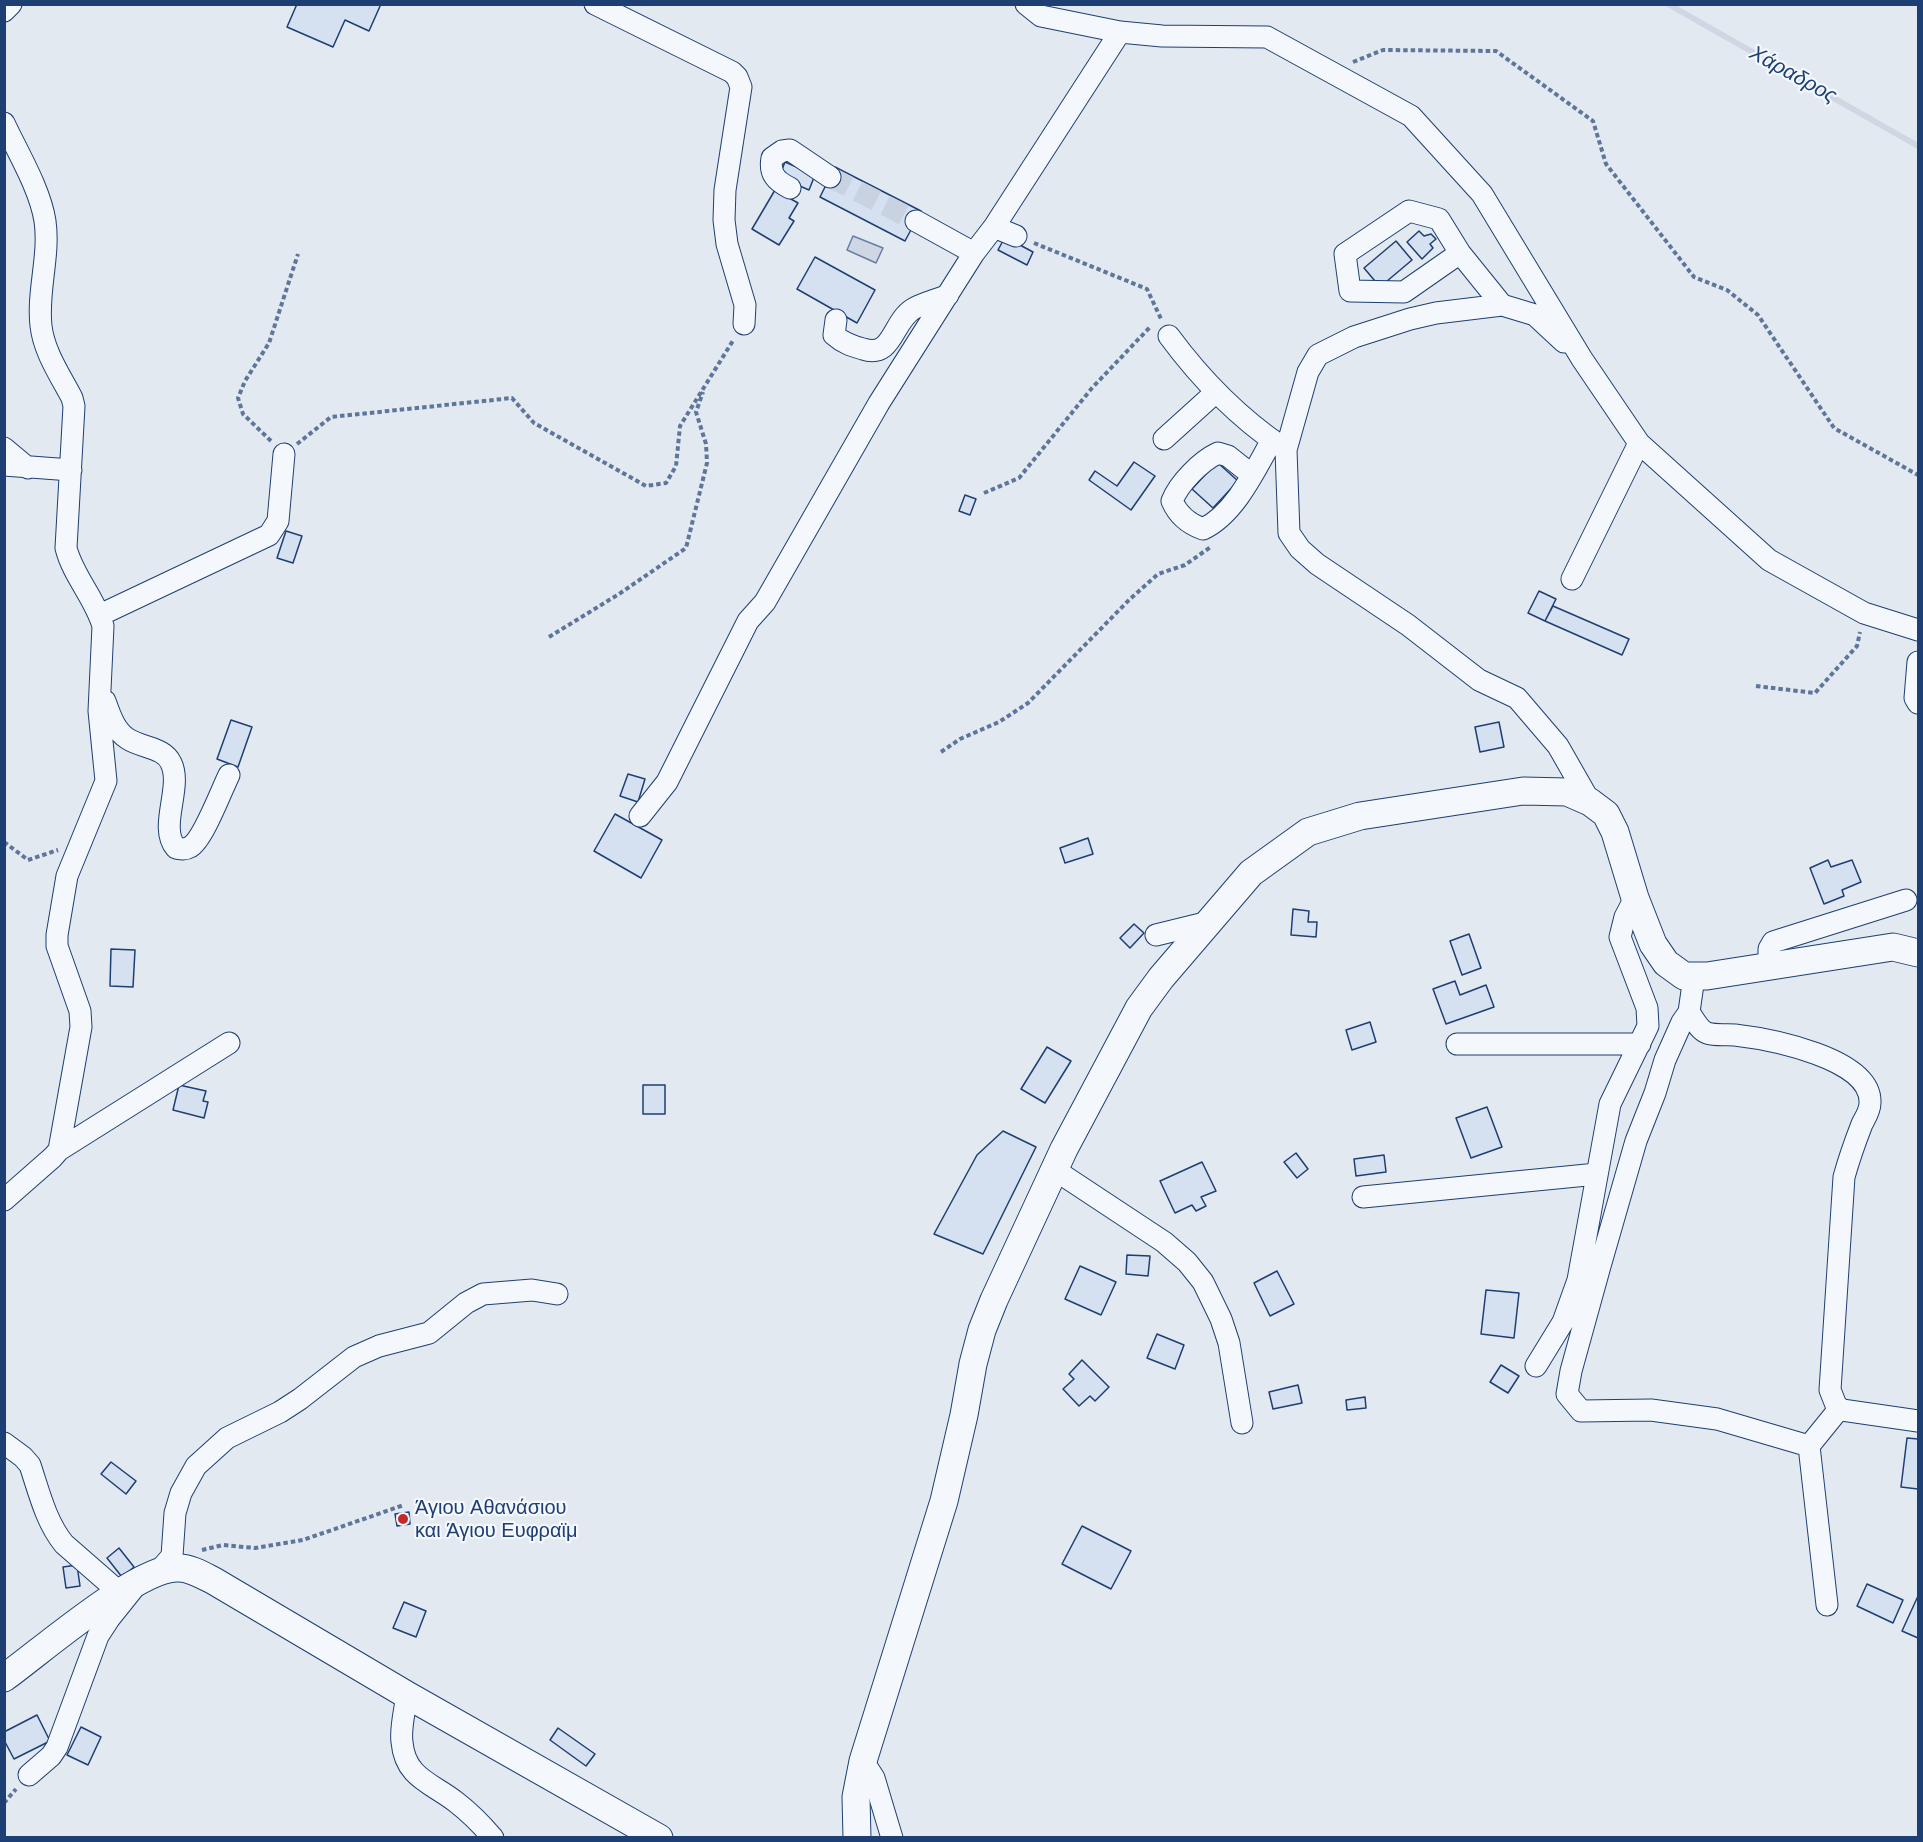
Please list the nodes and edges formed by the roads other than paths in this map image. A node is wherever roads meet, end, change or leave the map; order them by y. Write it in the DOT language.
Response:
graph roads {
  1 [pos="11,4"];
  2 [pos="595,4"];
  3 [pos="1026,4"];
  4 [pos="4,11"];
  5 [pos="1120,32"];
  6 [pos="4,123"];
  7 [pos="830,177"];
  8 [pos="790,188"];
  9 [pos="916,221"];
  10 [pos="994,227"];
  11 [pos="1016,236"];
  12 [pos="974,253"];
  13 [pos="1460,253"];
  14 [pos="948,295"];
  15 [pos="1502,305"];
  16 [pos="836,320"];
  17 [pos="744,324"];
  18 [pos="1165,327"];
  19 [pos="1582,359"];
  20 [pos="1216,392"];
  21 [pos="1164,439"];
  22 [pos="1639,443"];
  23 [pos="1279,445"];
  24 [pos="4,448"];
  25 [pos="284,454"];
  26 [pos="4,465"];
  27 [pos="28,468"];
  28 [pos="71,470"];
  29 [pos="1252,475"];
  30 [pos="1572,579"];
  31 [pos="100,615"];
  32 [pos="1918,630"];
  33 [pos="1918,662"];
  34 [pos="100,689"];
  35 [pos="1918,703"];
  36 [pos="229,775"];
  37 [pos="1590,802"];
  38 [pos="640,816"];
  39 [pos="1635,898"];
  40 [pos="1906,900"];
  41 [pos="1209,922"];
  42 [pos="1156,935"];
  43 [pos="1918,952"];
  44 [pos="1769,966"];
  45 [pos="1694,977"];
  46 [pos="1689,1012"];
  47 [pos="229,1043"];
  48 [pos="1457,1044"];
  49 [pos="1640,1044"];
  50 [pos="58,1150"];
  51 [pos="1055,1170"];
  52 [pos="1597,1174"];
  53 [pos="1363,1197"];
  54 [pos="4,1200"];
  55 [pos="557,1294"];
  56 [pos="1536,1366"];
  57 [pos="1839,1409"];
  58 [pos="1918,1421"];
  59 [pos="1242,1423"];
  60 [pos="4,1443"];
  61 [pos="1809,1446"];
  62 [pos="147,1575"];
  63 [pos="1827,1605"];
  64 [pos="4,1678"];
  65 [pos="407,1695"];
  66 [pos="863,1761"];
  67 [pos="29,1775"];
  68 [pos="493,1838"];
  69 [pos="659,1838"];
  70 [pos="857,1838"];
  71 [pos="892,1838"];
  1 -- 4 [label="street"];
  2 -- 17 [label="street"];
  3 -- 5 [label="street"];
  5 -- 10 [label="street"];
  5 -- 19 [label="street"];
  6 -- 28 [label="street"];
  7 -- 8 [label="street"];
  9 -- 12 [label="street"];
  10 -- 11 [label="street"];
  10 -- 12 [label="street"];
  12 -- 14 [label="street"];
  13 -- 13 [label="street"];
  13 -- 15 [label="street"];
  14 -- 16 [label="street"];
  14 -- 38 [label="street"];
  15 -- 19 [label="street"];
  15 -- 23 [label="street"];
  18 -- 20 [label="street"];
  19 -- 22 [label="street"];
  20 -- 21 [label="street"];
  20 -- 23 [label="street"];
  22 -- 30 [label="street"];
  22 -- 32 [label="street"];
  23 -- 29 [label="street"];
  23 -- 37 [label="street"];
  24 -- 27 [label="street"];
  25 -- 31 [label="street"];
  26 -- 27 [label="street"];
  27 -- 28 [label="street"];
  28 -- 31 [label="street"];
  31 -- 34 [label="street"];
  33 -- 35 [label="street"];
  34 -- 36 [label="street"];
  34 -- 50 [label="street"];
  37 -- 39 [label="main road"];
  37 -- 41 [label="main road"];
  39 -- 45 [label="main road"];
  39 -- 49 [label="street"];
  40 -- 44 [label="street"];
  41 -- 42 [label="street"];
  41 -- 51 [label="main road"];
  43 -- 44 [label="main road"];
  44 -- 45 [label="main road"];
  45 -- 46 [label="street"];
  46 -- 57 [label="street"];
  46 -- 61 [label="street"];
  47 -- 50 [label="street"];
  48 -- 49 [label="street"];
  49 -- 52 [label="street"];
  50 -- 54 [label="street"];
  51 -- 59 [label="street"];
  51 -- 66 [label="main road"];
  52 -- 53 [label="street"];
  52 -- 56 [label="street"];
  55 -- 62 [label="street"];
  57 -- 58 [label="street"];
  57 -- 61 [label="street"];
  60 -- 62 [label="street"];
  61 -- 63 [label="street"];
  62 -- 64 [label="main road"];
  62 -- 65 [label="main road"];
  62 -- 67 [label="street"];
  65 -- 68 [label="street"];
  65 -- 69 [label="main road"];
  66 -- 70 [label="main road"];
  66 -- 71 [label="street"];
}
